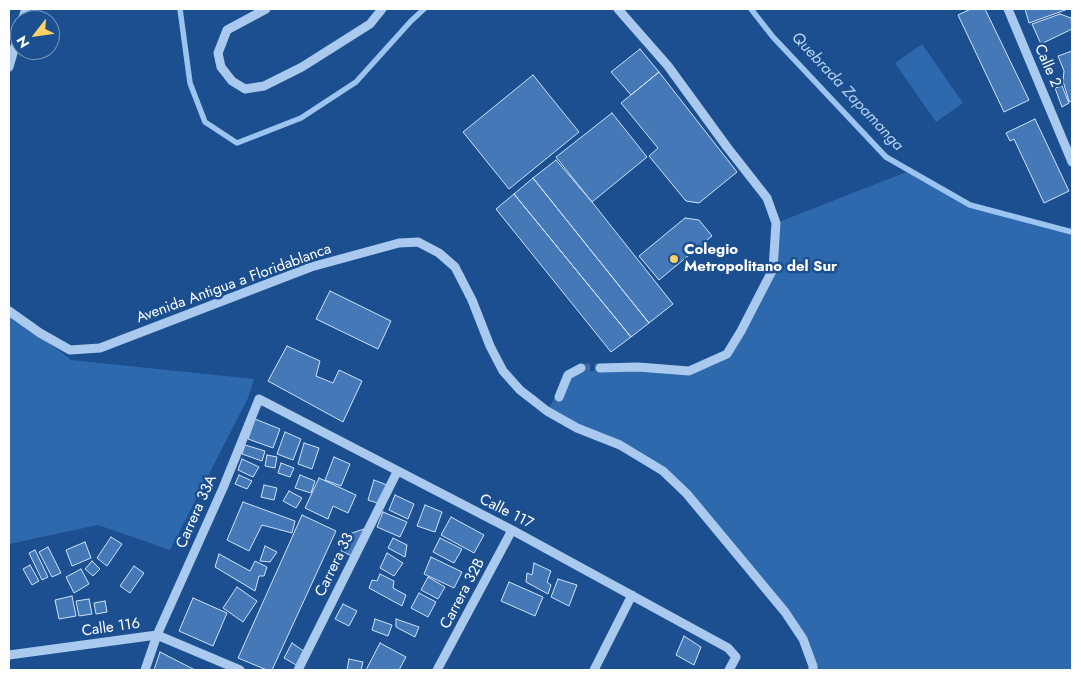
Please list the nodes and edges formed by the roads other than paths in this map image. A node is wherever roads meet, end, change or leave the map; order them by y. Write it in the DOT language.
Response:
graph roads {
  1 [pos="266,9"];
  2 [pos="382,9"];
  3 [pos="618,9"];
  4 [pos="1008,9"];
  5 [pos="1072,162"];
  6 [pos="9,311"];
  7 [pos="581,368"];
  8 [pos="600,368"];
  9 [pos="559,397"];
  10 [pos="259,399"];
  11 [pos="397,472"];
  12 [pos="512,530"];
  13 [pos="632,595"];
  14 [pos="157,636"];
  15 [pos="9,655"];
  16 [pos="145,670"];
  17 [pos="240,670"];
  18 [pos="298,670"];
  19 [pos="438,670"];
  20 [pos="594,670"];
  21 [pos="729,670"];
  22 [pos="813,670"];
  1 -- 2 [label="street"];
  3 -- 8 [label="street"];
  4 -- 5 [label="street, Calle 2"];
  6 -- 22 [label="street, Avenida Antigua a Floridablanca"];
  7 -- 9 [label="street"];
  10 -- 11 [label="street, Calle 117"];
  10 -- 14 [label="street, Carrera 33A"];
  11 -- 12 [label="street, Calle 117"];
  11 -- 18 [label="street, Carrera 33"];
  12 -- 13 [label="street, Calle 117"];
  12 -- 19 [label="street, Carrera 32B"];
  13 -- 20 [label="street"];
  13 -- 21 [label="street, Calle 117"];
  14 -- 15 [label="street, Calle 116"];
  14 -- 16 [label="street"];
  14 -- 17 [label="street, Calle 116"];
}
